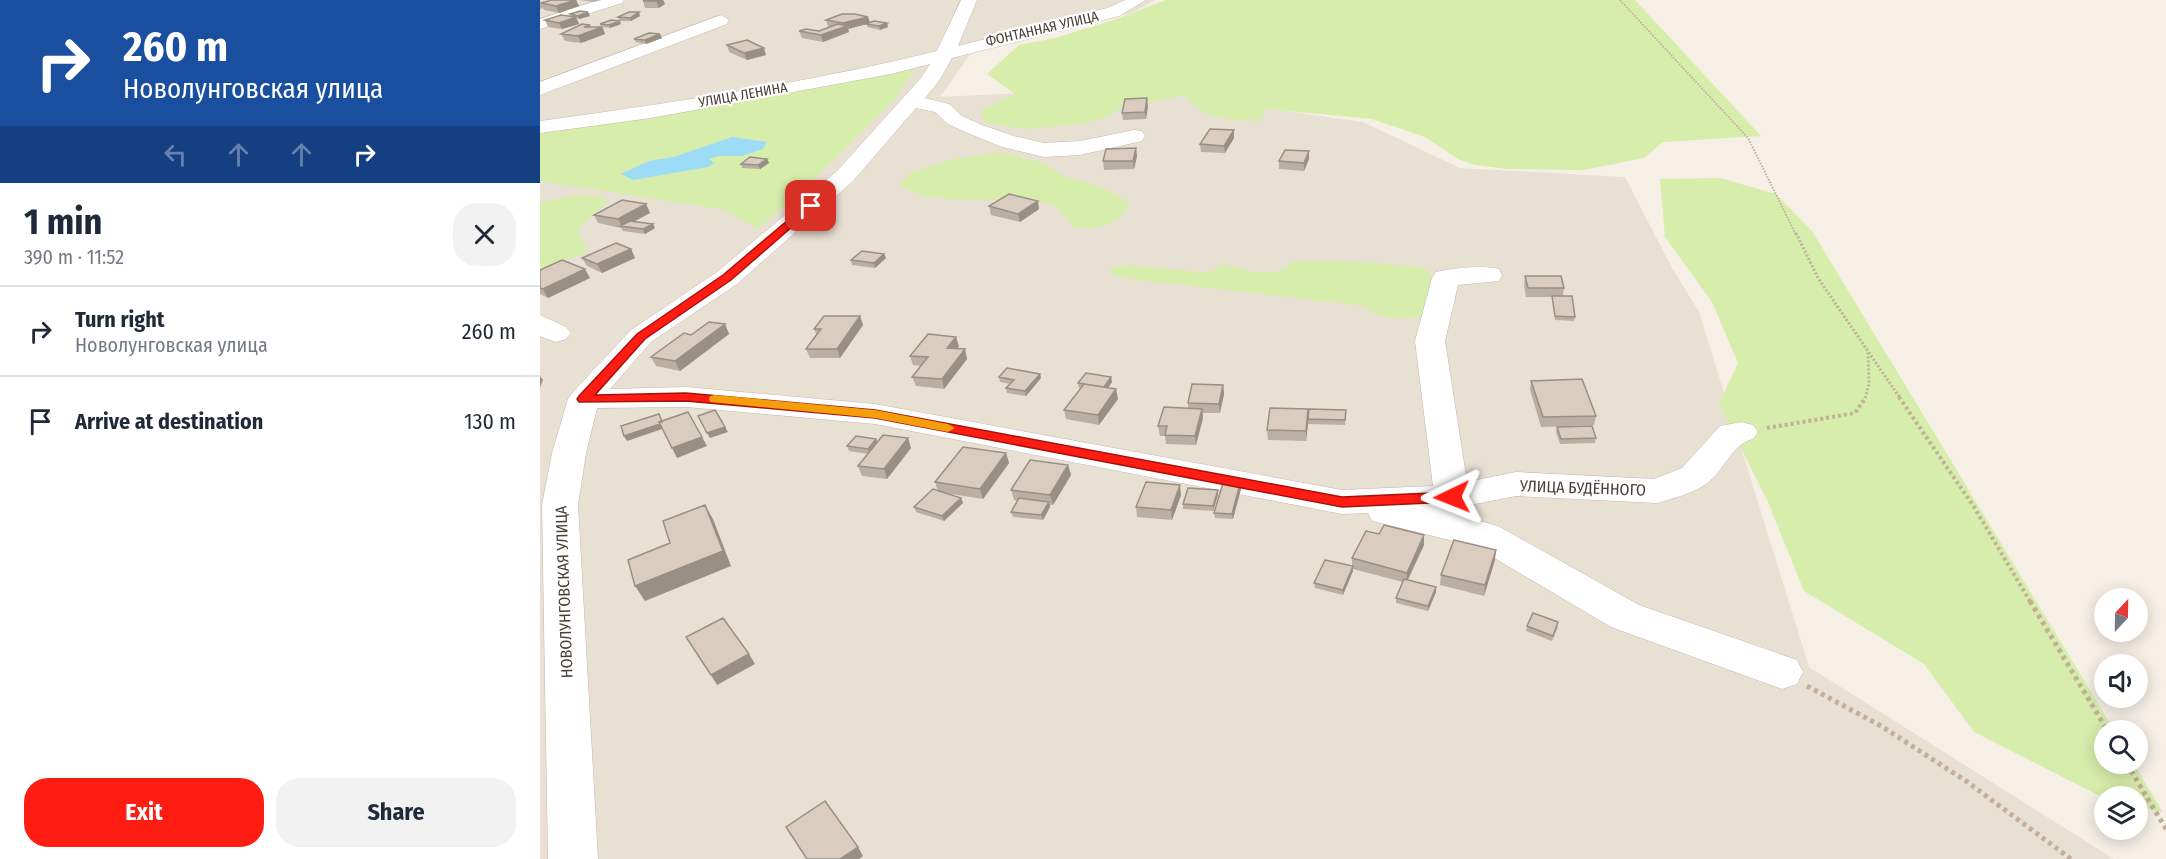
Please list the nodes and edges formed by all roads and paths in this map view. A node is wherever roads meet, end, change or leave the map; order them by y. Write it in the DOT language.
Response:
graph roads {
  1 [pos="616,0"];
  2 [pos="969,0"];
  3 [pos="1138,0"];
  4 [pos="1620,0"];
  5 [pos="721,20"];
  6 [pos="540,24"];
  7 [pos="945,54"];
  8 [pos="540,89"];
  9 [pos="913,101"];
  10 [pos="540,127"];
  11 [pos="1134,136"];
  12 [pos="1490,275"];
  13 [pos="1868,351"];
  14 [pos="584,399"];
  15 [pos="1741,432"];
  16 [pos="1451,512"];
  17 [pos="1782,672"];
  18 [pos="2101,720"];
  19 [pos="2133,774"];
  20 [pos="2166,829"];
  21 [pos="573,859"];
  22 [pos="2071,859"];
  1 -- 6 [label="street"];
  2 -- 7 [label="street, НОВОЛУНГОВСКАЯ УЛИЦА"];
  3 -- 7 [label="street, ФОНТАННАЯ УЛИЦА"];
  4 -- 13 [label="path"];
  5 -- 8 [label="street"];
  7 -- 9 [label="street, НОВОЛУНГОВСКАЯ УЛИЦА"];
  7 -- 10 [label="street, УЛИЦА ЛЕНИНА"];
  9 -- 11 [label="street"];
  9 -- 14 [label="street, НОВОЛУНГОВСКАЯ УЛИЦА"];
  12 -- 16 [label="street"];
  13 -- 15 [label="path"];
  13 -- 18 [label="path"];
  14 -- 16 [label="street"];
  14 -- 21 [label="street, НОВОЛУНГОВСКАЯ УЛИЦА"];
  15 -- 16 [label="street, УЛИЦА БУДЁННОГО"];
  16 -- 17 [label="street"];
  17 -- 22 [label="path"];
  19 -- 20 [label="path"];
}
